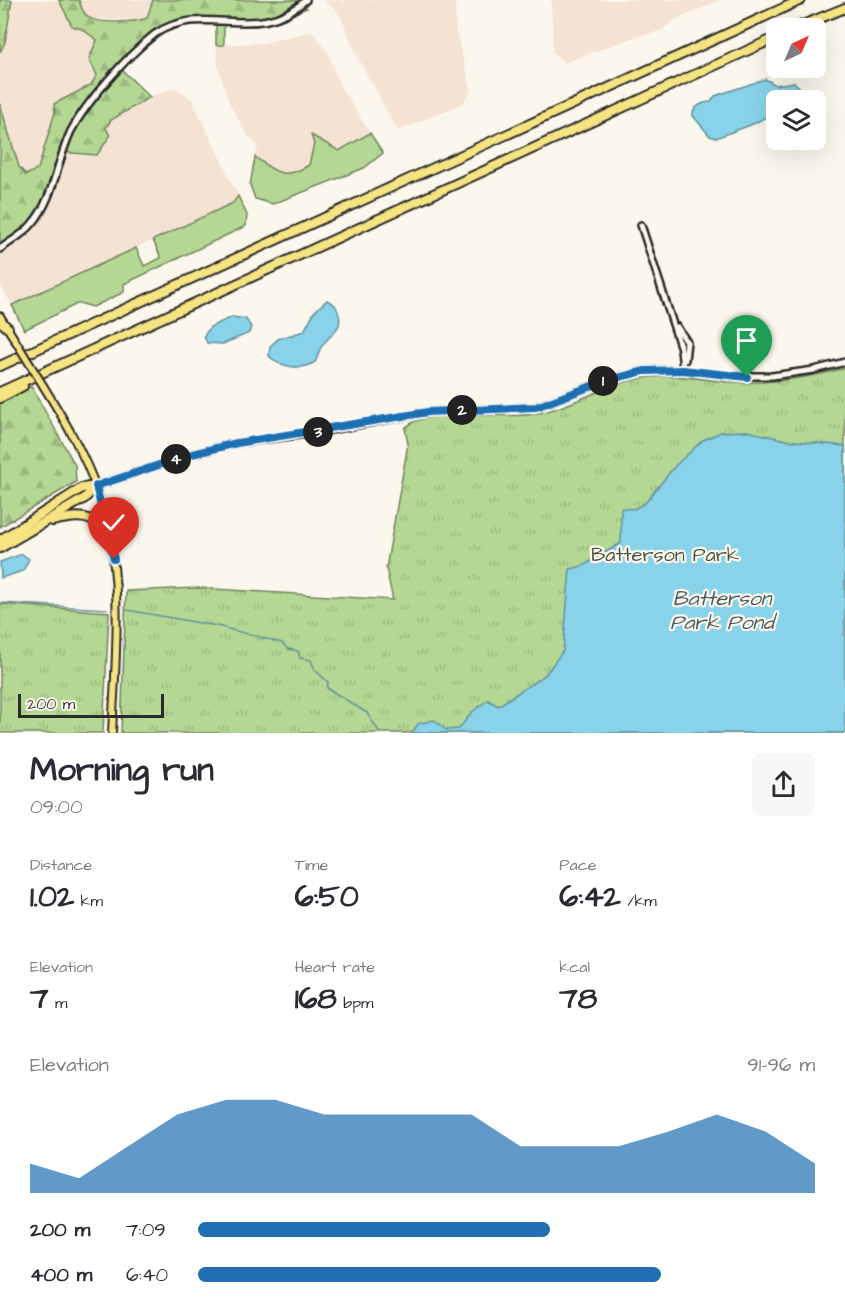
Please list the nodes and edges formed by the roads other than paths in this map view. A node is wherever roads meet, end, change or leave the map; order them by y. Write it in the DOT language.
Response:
graph roads {
  1 [pos="306,0"];
  2 [pos="801,0"];
  3 [pos="845,8"];
  4 [pos="820,18"];
  5 [pos="766,42"];
  6 [pos="641,225"];
  7 [pos="0,249"];
  8 [pos="0,316"];
  9 [pos="0,321"];
  10 [pos="8,328"];
  11 [pos="845,362"];
  12 [pos="60,364"];
  13 [pos="0,366"];
  14 [pos="683,370"];
  15 [pos="0,392"];
  16 [pos="0,398"];
  17 [pos="96,486"];
  18 [pos="45,523"];
  19 [pos="0,540"];
  20 [pos="112,547"];
  21 [pos="0,548"];
  22 [pos="112,733"];
  1 -- 7 [label="street"];
  2 -- 13 [label="highway"];
  3 -- 4 [label="highway"];
  5 -- 12 [label="highway"];
  6 -- 14 [label="street"];
  8 -- 10 [label="main road"];
  9 -- 10 [label="highway"];
  10 -- 17 [label="main road, bridge"];
  11 -- 14 [label="street"];
  12 -- 15 [label="highway"];
  12 -- 16 [label="highway"];
  14 -- 17 [label="street"];
  17 -- 18 [label="highway"];
  17 -- 19 [label="highway"];
  17 -- 20 [label="main road"];
  18 -- 20 [label="highway"];
  18 -- 21 [label="highway"];
  20 -- 22 [label="main road"];
}
